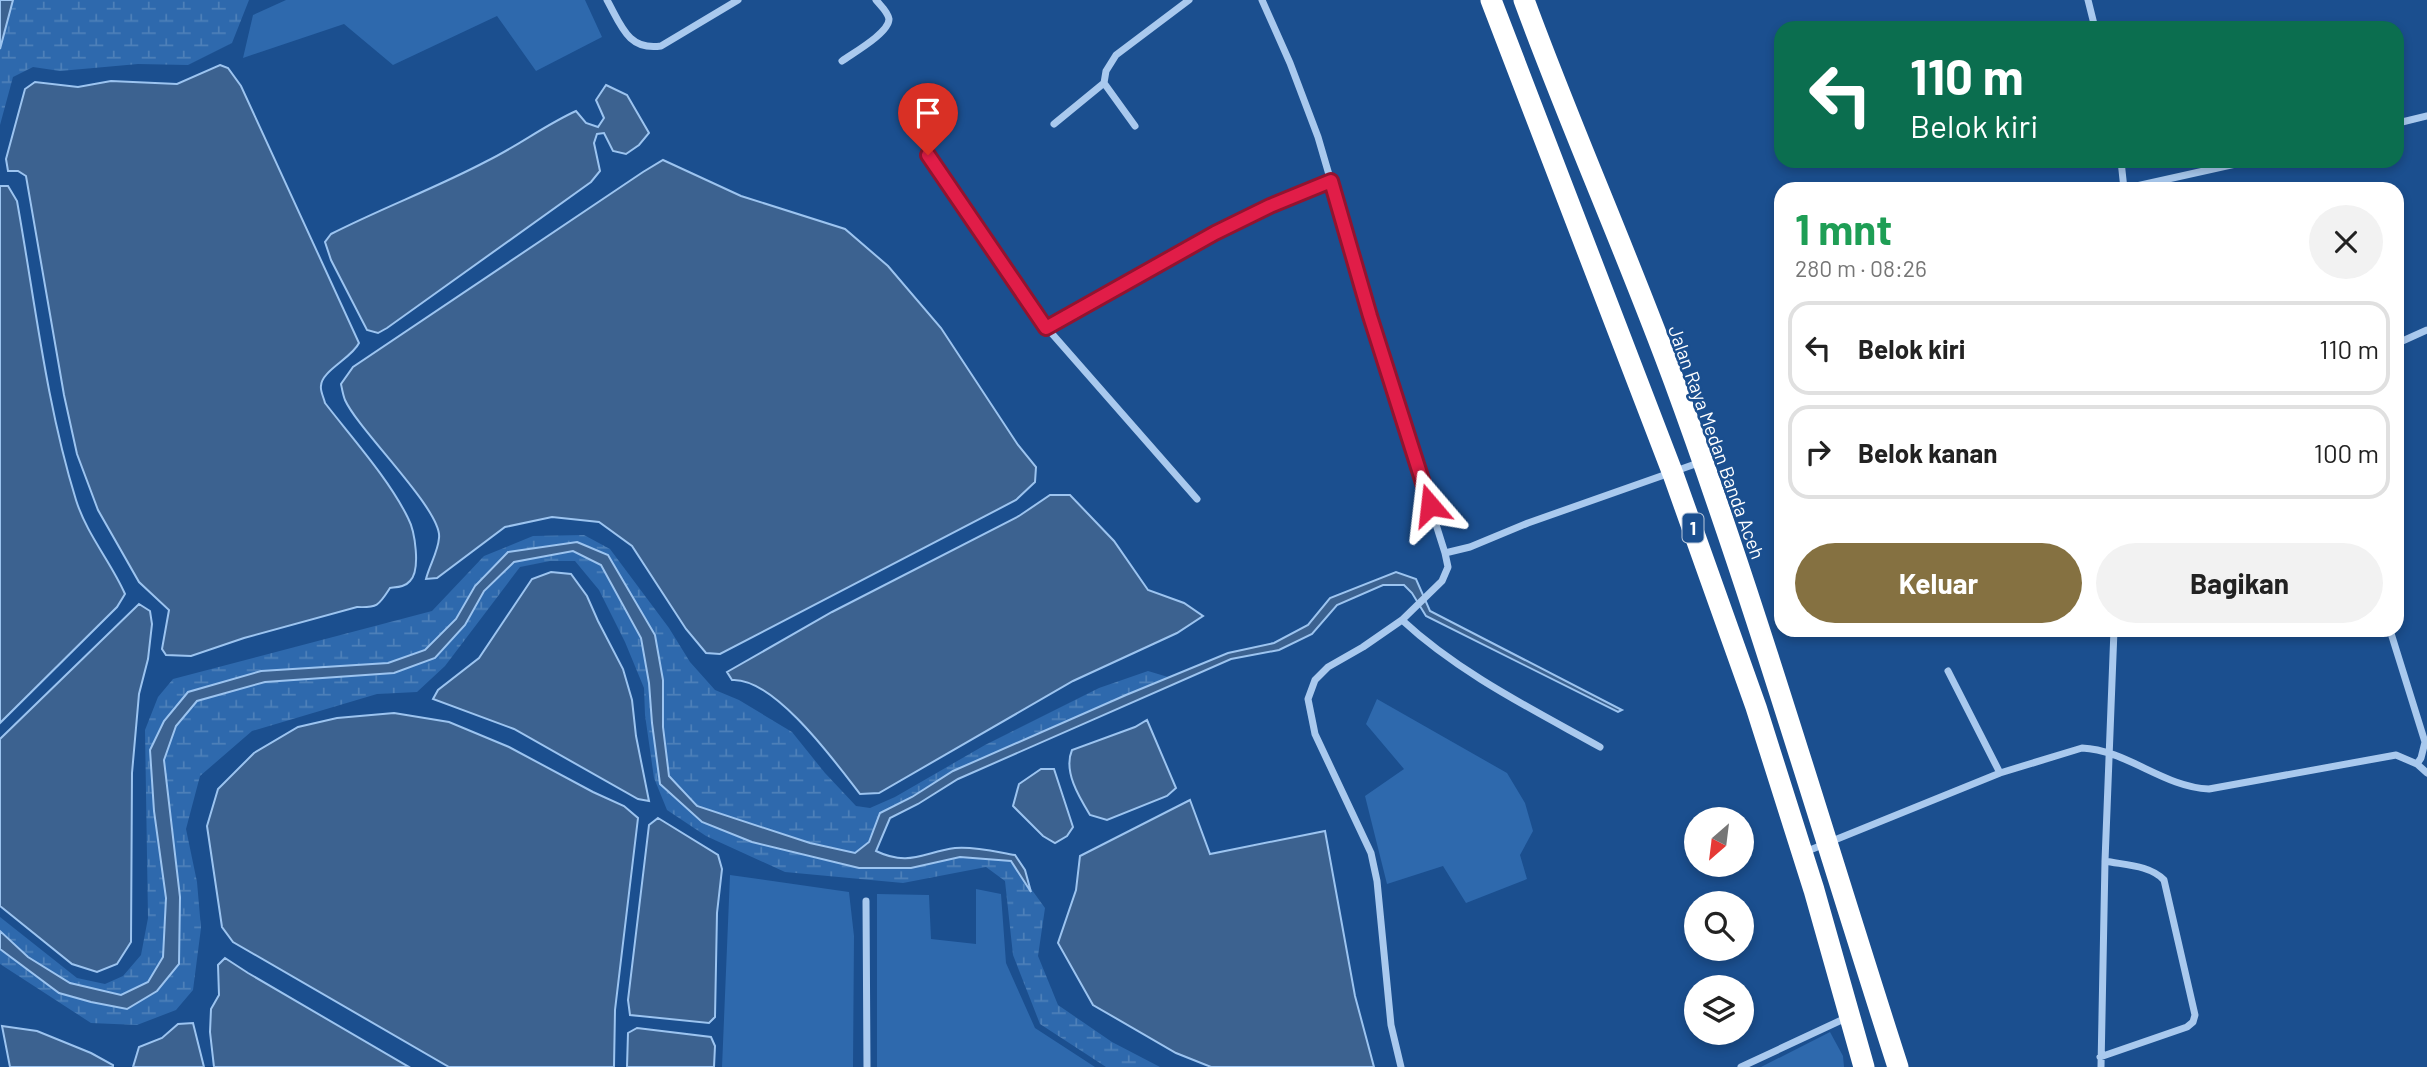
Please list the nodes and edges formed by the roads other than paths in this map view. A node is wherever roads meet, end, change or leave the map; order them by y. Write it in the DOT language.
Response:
graph roads {
  1 [pos="607,0"];
  2 [pos="738,0"];
  3 [pos="876,0"];
  4 [pos="1189,0"];
  5 [pos="1262,0"];
  6 [pos="1492,0"];
  7 [pos="1524,0"];
  8 [pos="2088,0"];
  9 [pos="2093,21"];
  10 [pos="842,61"];
  11 [pos="1104,83"];
  12 [pos="2427,116"];
  13 [pos="2404,122"];
  14 [pos="1054,124"];
  15 [pos="1135,126"];
  16 [pos="928,155"];
  17 [pos="2218,168"];
  18 [pos="1331,181"];
  19 [pos="2154,182"];
  20 [pos="1046,328"];
  21 [pos="2427,330"];
  22 [pos="2404,340"];
  23 [pos="1702,462"];
  24 [pos="1673,474"];
  25 [pos="1197,499"];
  26 [pos="1445,553"];
  27 [pos="1402,620"];
  28 [pos="1759,631"];
  29 [pos="2114,637"];
  30 [pos="2392,637"];
  31 [pos="1733,641"];
  32 [pos="1948,671"];
  33 [pos="1600,747"];
  34 [pos="2110,754"];
  35 [pos="2417,764"];
  36 [pos="2000,773"];
  37 [pos="2427,773"];
  38 [pos="1828,843"];
  39 [pos="1802,853"];
  40 [pos="2105,861"];
  41 [pos="866,901"];
  42 [pos="1848,1017"];
  43 [pos="2100,1057"];
  44 [pos="867,1067"];
  45 [pos="1401,1067"];
  46 [pos="1741,1067"];
  47 [pos="1864,1067"];
  48 [pos="1898,1067"];
  49 [pos="2101,1067"];
  1 -- 2 [label="street"];
  3 -- 10 [label="street"];
  4 -- 11 [label="street"];
  5 -- 18 [label="street"];
  6 -- 24 [label="highway, 1"];
  7 -- 23 [label="highway, Jalan Raya Medan Banda Aceh / 1"];
  8 -- 9 [label="street"];
  11 -- 14 [label="street"];
  11 -- 15 [label="street"];
  12 -- 13 [label="street"];
  16 -- 20 [label="street"];
  17 -- 19 [label="street"];
  18 -- 20 [label="street"];
  18 -- 26 [label="street"];
  20 -- 25 [label="street"];
  21 -- 22 [label="street"];
  23 -- 24 [label="street"];
  23 -- 28 [label="highway, Jalan Raya Medan Banda Aceh / 1"];
  24 -- 26 [label="street"];
  24 -- 31 [label="highway, 1"];
  26 -- 27 [label="street"];
  27 -- 33 [label="street"];
  27 -- 45 [label="street"];
  28 -- 31 [label="highway"];
  28 -- 38 [label="highway, Jalan Raya Medan Banda Aceh / 1"];
  29 -- 34 [label="street"];
  30 -- 35 [label="street"];
  31 -- 39 [label="highway, 1"];
  32 -- 36 [label="street"];
  34 -- 35 [label="street"];
  34 -- 36 [label="street"];
  34 -- 40 [label="street"];
  35 -- 37 [label="street"];
  36 -- 38 [label="street"];
  38 -- 39 [label="street"];
  38 -- 48 [label="highway, Jalan Raya Medan Banda Aceh / 1"];
  39 -- 42 [label="highway, 1"];
  40 -- 43 [label="street"];
  40 -- 43 [label="street"];
  41 -- 44 [label="street"];
  42 -- 46 [label="street"];
  42 -- 47 [label="highway, 1"];
  43 -- 49 [label="street"];
}
